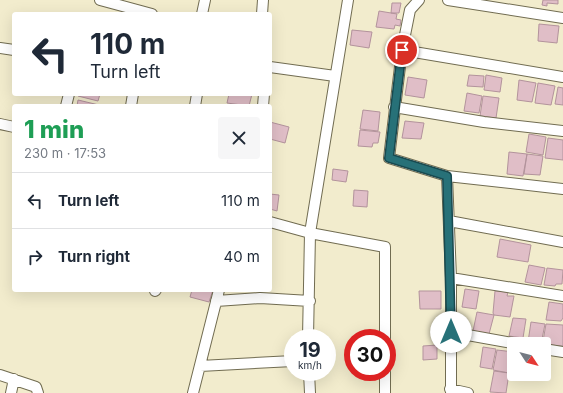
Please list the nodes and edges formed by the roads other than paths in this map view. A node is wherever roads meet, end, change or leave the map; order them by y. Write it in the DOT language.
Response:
graph roads {
  1 [pos="100,0"];
  2 [pos="205,0"];
  3 [pos="263,0"];
  4 [pos="348,0"];
  5 [pos="419,0"];
  6 [pos="448,0"];
  7 [pos="120,2"];
  8 [pos="147,12"];
  9 [pos="202,12"];
  10 [pos="262,12"];
  11 [pos="563,18"];
  12 [pos="0,48"];
  13 [pos="12,50"];
  14 [pos="402,50"];
  15 [pos="272,67"];
  16 [pos="335,76"];
  17 [pos="563,77"];
  18 [pos="394,107"];
  19 [pos="0,124"];
  20 [pos="12,127"];
  21 [pos="563,131"];
  22 [pos="447,176"];
  23 [pos="563,190"];
  24 [pos="449,221"];
  25 [pos="272,223"];
  26 [pos="310,233"];
  27 [pos="563,242"];
  28 [pos="451,278"];
  29 [pos="218,292"];
  30 [pos="563,296"];
  31 [pos="216,301"];
  32 [pos="310,301"];
  33 [pos="308,329"];
  34 [pos="385,329"];
  35 [pos="451,332"];
  36 [pos="507,342"];
  37 [pos="551,350"];
  38 [pos="563,352"];
  39 [pos="284,361"];
  40 [pos="200,366"];
  41 [pos="0,375"];
  42 [pos="14,380"];
  43 [pos="309,381"];
  44 [pos="385,381"];
  45 [pos="450,391"];
  46 [pos="11,393"];
  47 [pos="38,393"];
  48 [pos="193,393"];
  49 [pos="310,393"];
  50 [pos="385,393"];
  51 [pos="468,393"];
  1 -- 7 [label="street"];
  2 -- 9 [label="street"];
  3 -- 10 [label="street"];
  4 -- 16 [label="street"];
  5 -- 14 [label="street"];
  6 -- 11 [label="street"];
  7 -- 8 [label="street"];
  12 -- 13 [label="street"];
  14 -- 17 [label="street"];
  14 -- 18 [label="street"];
  15 -- 16 [label="street"];
  16 -- 26 [label="street"];
  18 -- 21 [label="street"];
  18 -- 22 [label="street"];
  19 -- 20 [label="street"];
  22 -- 23 [label="street"];
  22 -- 24 [label="street"];
  24 -- 27 [label="street"];
  24 -- 28 [label="street"];
  25 -- 26 [label="street"];
  26 -- 32 [label="street"];
  26 -- 34 [label="street"];
  28 -- 30 [label="street"];
  28 -- 35 [label="street"];
  29 -- 31 [label="street"];
  31 -- 32 [label="street"];
  31 -- 40 [label="street"];
  32 -- 33 [label="street"];
  35 -- 36 [label="street"];
  35 -- 45 [label="street"];
  37 -- 38 [label="street"];
  39 -- 40 [label="street"];
  40 -- 48 [label="street"];
  41 -- 42 [label="street"];
  42 -- 46 [label="street"];
  42 -- 47 [label="street"];
  43 -- 49 [label="street"];
  44 -- 50 [label="street"];
  45 -- 51 [label="street"];
}
